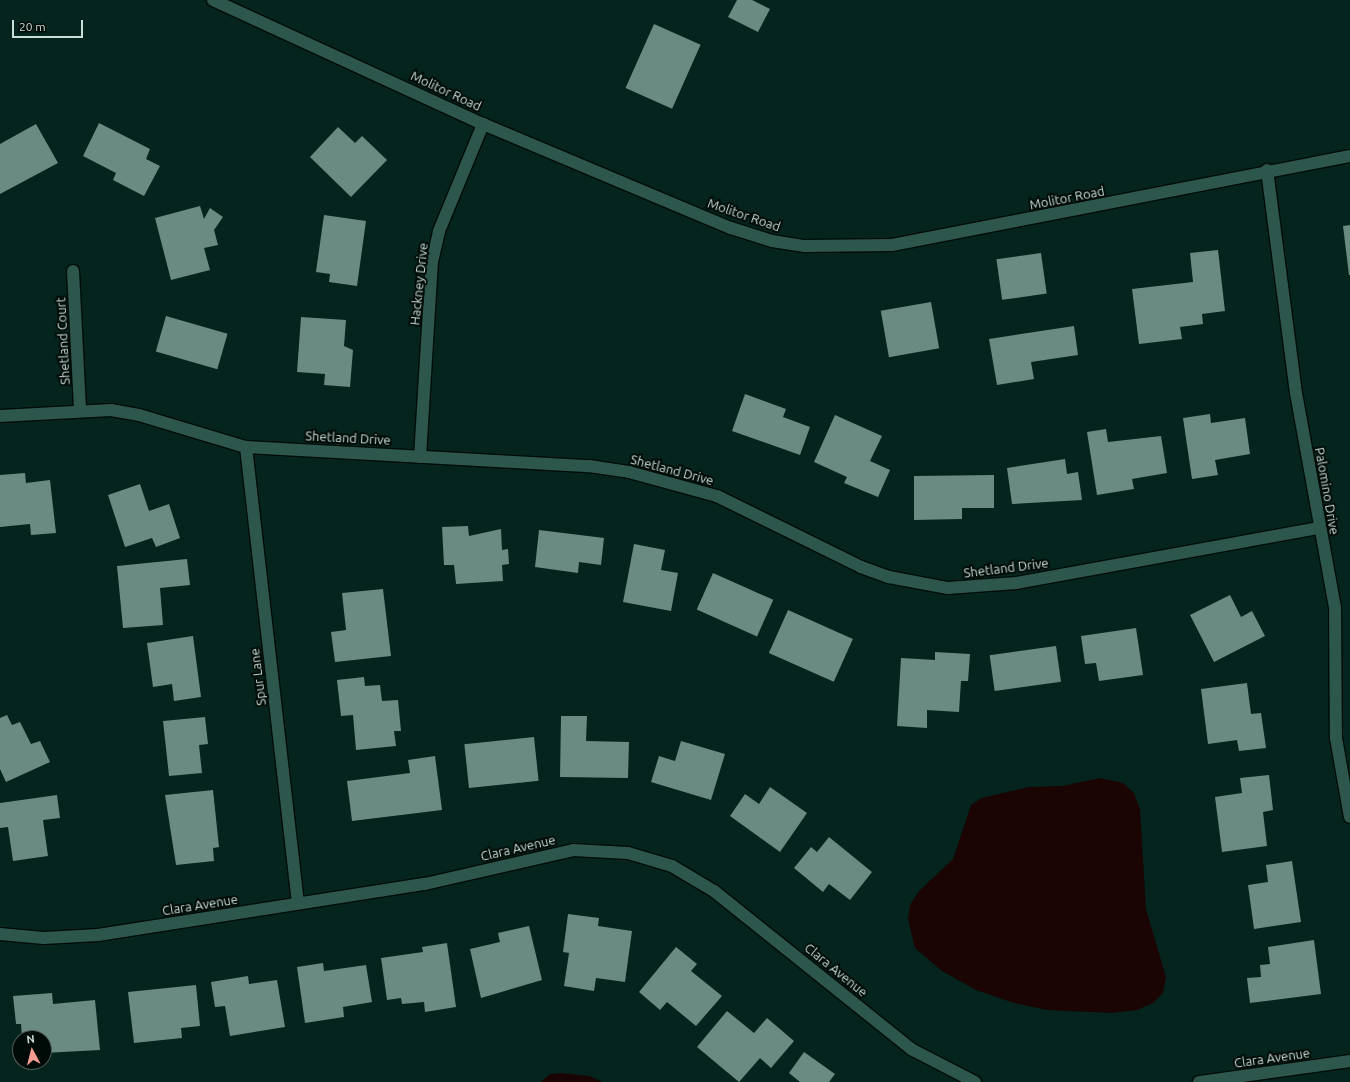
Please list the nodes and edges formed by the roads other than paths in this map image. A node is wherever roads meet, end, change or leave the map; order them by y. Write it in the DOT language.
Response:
graph roads {
  1 [pos="213,0"];
  2 [pos="483,124"];
  3 [pos="1350,156"];
  4 [pos="1267,170"];
  5 [pos="73,271"];
  6 [pos="80,410"];
  7 [pos="0,416"];
  8 [pos="246,447"];
  9 [pos="420,457"];
  10 [pos="1320,528"];
  11 [pos="1350,817"];
  12 [pos="298,903"];
  13 [pos="0,934"];
  14 [pos="1350,1061"];
  15 [pos="975,1082"];
  16 [pos="1199,1082"];
  1 -- 2 [label="street, Molitor Road"];
  2 -- 4 [label="street, Molitor Road"];
  2 -- 9 [label="street, Hackney Drive"];
  3 -- 4 [label="street, Molitor Road"];
  4 -- 10 [label="street, Palomino Drive"];
  5 -- 6 [label="street, Shetland Court"];
  6 -- 7 [label="street, Shetland Drive"];
  6 -- 8 [label="street, Shetland Drive"];
  8 -- 9 [label="street, Shetland Drive"];
  8 -- 12 [label="street, Spur Lane"];
  9 -- 10 [label="street, Shetland Drive"];
  10 -- 11 [label="street, Palomino Drive"];
  12 -- 13 [label="street, Clara Avenue"];
  12 -- 15 [label="street, Clara Avenue"];
  14 -- 16 [label="street, Clara Avenue"];
}
